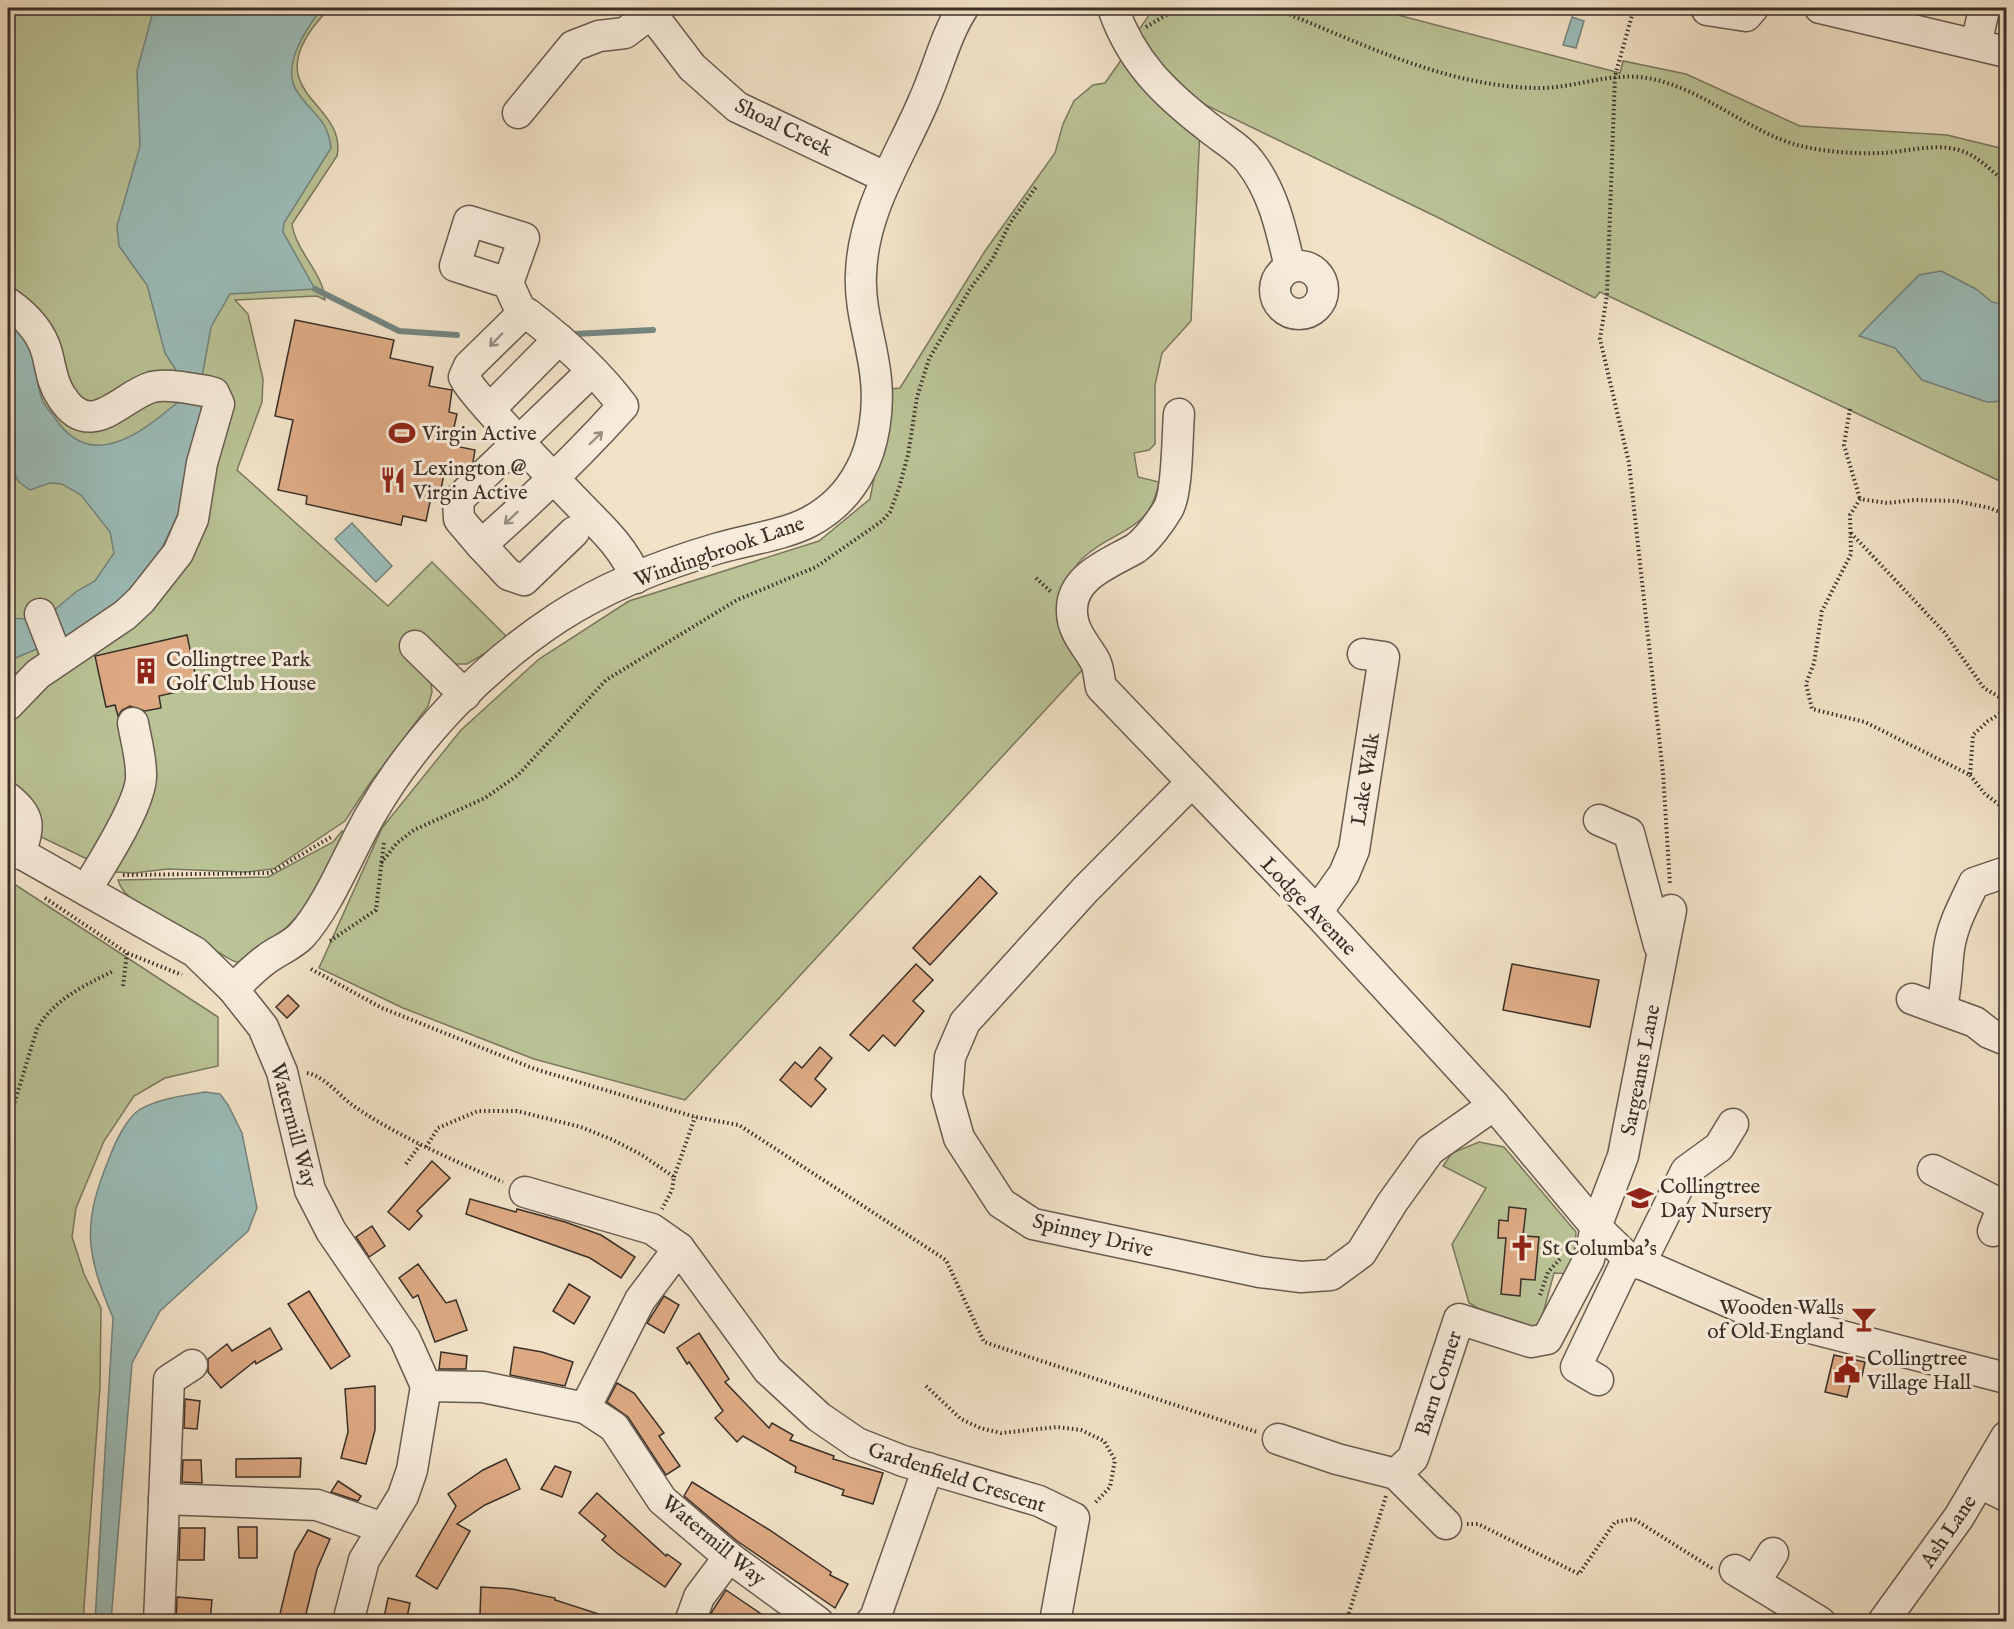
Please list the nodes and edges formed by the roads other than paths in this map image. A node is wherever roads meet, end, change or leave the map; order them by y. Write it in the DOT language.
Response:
graph roads {
  1 [pos="963,8"];
  2 [pos="1113,8"];
  3 [pos="1752,8"];
  4 [pos="1820,8"];
  5 [pos="649,10"];
  6 [pos="1707,10"];
  7 [pos="1984,10"];
  8 [pos="1879,15"];
  9 [pos="1977,44"];
  10 [pos="2007,52"];
  11 [pos="518,113"];
  12 [pos="885,177"];
  13 [pos="1290,267"];
  14 [pos="508,283"];
  15 [pos="8,303"];
  16 [pos="523,316"];
  17 [pos="559,339"];
  18 [pos="592,371"];
  19 [pos="489,410"];
  20 [pos="1179,414"];
  21 [pos="519,443"];
  22 [pos="553,478"];
  23 [pos="574,532"];
  24 [pos="481,545"];
  25 [pos="636,578"];
  26 [pos="40,614"];
  27 [pos="415,646"];
  28 [pos="55,652"];
  29 [pos="1363,654"];
  30 [pos="465,695"];
  31 [pos="8,705"];
  32 [pos="133,723"];
  33 [pos="1191,783"];
  34 [pos="8,798"];
  35 [pos="1599,820"];
  36 [pos="14,850"];
  37 [pos="2007,872"];
  38 [pos="86,890"];
  39 [pos="1671,910"];
  40 [pos="1317,912"];
  41 [pos="1662,956"];
  42 [pos="233,989"];
  43 [pos="1912,999"];
  44 [pos="1941,1010"];
  45 [pos="2007,1040"];
  46 [pos="1494,1105"];
  47 [pos="1733,1124"];
  48 [pos="1933,1170"];
  49 [pos="525,1192"];
  50 [pos="2001,1215"];
  51 [pos="1596,1227"];
  52 [pos="679,1248"];
  53 [pos="1634,1261"];
  54 [pos="192,1365"];
  55 [pos="2007,1378"];
  56 [pos="1598,1380"];
  57 [pos="426,1386"];
  58 [pos="585,1408"];
  59 [pos="1278,1438"];
  60 [pos="2006,1440"];
  61 [pos="928,1468"];
  62 [pos="1396,1474"];
  63 [pos="1980,1483"];
  64 [pos="2007,1496"];
  65 [pos="164,1499"];
  66 [pos="1446,1524"];
  67 [pos="383,1528"];
  68 [pos="1773,1553"];
  69 [pos="729,1557"];
  70 [pos="159,1622"];
  71 [pos="348,1622"];
  72 [pos="690,1622"];
  73 [pos="818,1622"];
  74 [pos="871,1622"];
  75 [pos="1055,1622"];
  76 [pos="1820,1622"];
  77 [pos="1883,1622"];
  1 -- 12 [label="street, Windingbrook Lane"];
  2 -- 13 [label="street"];
  3 -- 6 [label="street"];
  4 -- 8 [label="street"];
  5 -- 11 [label="street"];
  5 -- 12 [label="street, Shoal Creek"];
  7 -- 9 [label="street"];
  8 -- 9 [label="street"];
  9 -- 10 [label="street"];
  12 -- 25 [label="street, Windingbrook Lane"];
  14 -- 16 [label="street"];
  15 -- 28 [label="street"];
  16 -- 17 [label="street"];
  16 -- 19 [label="street, one-way"];
  17 -- 18 [label="street"];
  17 -- 19 [label="street"];
  18 -- 21 [label="street"];
  22 -- 18 [label="street, one-way"];
  19 -- 21 [label="street"];
  20 -- 33 [label="street, Lodge Avenue"];
  21 -- 22 [label="street"];
  21 -- 24 [label="street"];
  22 -- 24 [label="street, one-way"];
  22 -- 25 [label="street"];
  23 -- 24 [label="street"];
  25 -- 30 [label="street, Windingbrook Lane"];
  26 -- 28 [label="street"];
  27 -- 30 [label="street"];
  28 -- 31 [label="street"];
  29 -- 40 [label="street, Lake Walk"];
  30 -- 42 [label="street, Windingbrook Lane"];
  32 -- 38 [label="street"];
  33 -- 40 [label="street, Lodge Avenue"];
  33 -- 46 [label="street, Spinney Drive"];
  34 -- 36 [label="street"];
  35 -- 41 [label="street"];
  36 -- 38 [label="street"];
  37 -- 44 [label="street"];
  38 -- 42 [label="street"];
  39 -- 41 [label="street, Sargeants Lane"];
  40 -- 46 [label="street, Lodge Avenue"];
  41 -- 51 [label="street, Sargeants Lane"];
  42 -- 57 [label="street, Watermill Way"];
  43 -- 44 [label="street"];
  44 -- 45 [label="street"];
  46 -- 51 [label="street, Lodge Avenue"];
  47 -- 53 [label="street"];
  48 -- 50 [label="street"];
  49 -- 52 [label="street, Gardenfield Crescent"];
  51 -- 53 [label="street, Lodge Avenue"];
  51 -- 62 [label="street, Barn Corner"];
  52 -- 58 [label="street"];
  52 -- 61 [label="street, Gardenfield Crescent"];
  53 -- 55 [label="street"];
  53 -- 56 [label="street"];
  54 -- 65 [label="street"];
  57 -- 58 [label="street, Watermill Way"];
  57 -- 67 [label="street"];
  58 -- 69 [label="street, Watermill Way"];
  59 -- 62 [label="street"];
  60 -- 63 [label="street, Ash Lane"];
  61 -- 74 [label="street"];
  61 -- 75 [label="street, Gardenfield Crescent"];
  62 -- 66 [label="street"];
  63 -- 64 [label="street"];
  63 -- 77 [label="street, Ash Lane"];
  65 -- 67 [label="street"];
  65 -- 70 [label="street"];
  67 -- 71 [label="street"];
  68 -- 76 [label="street"];
  69 -- 72 [label="street"];
  69 -- 73 [label="street, Watermill Way"];
}
